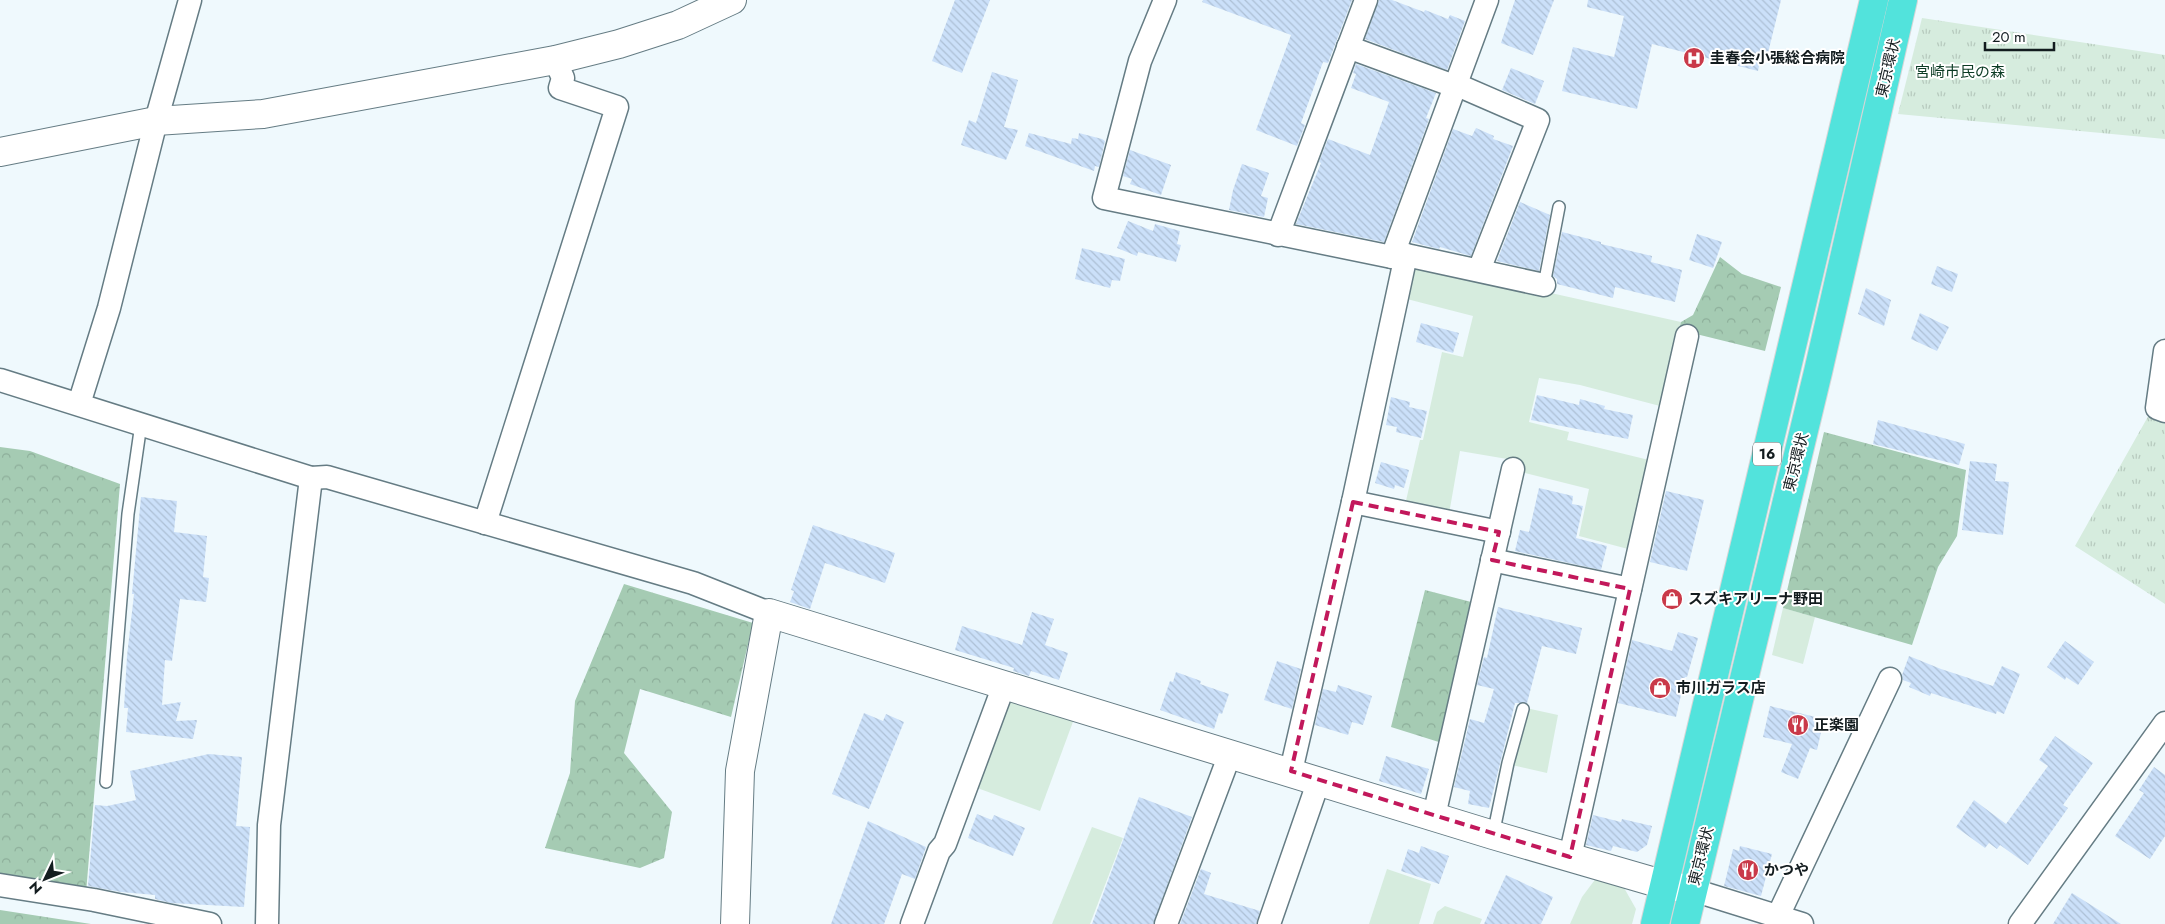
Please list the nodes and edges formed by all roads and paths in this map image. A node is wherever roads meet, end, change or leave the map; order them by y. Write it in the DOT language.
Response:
graph roads {
  1 [pos="190,0"];
  2 [pos="732,0"];
  3 [pos="1165,0"];
  4 [pos="1366,0"];
  5 [pos="1487,0"];
  6 [pos="1874,0"];
  7 [pos="1903,0"];
  8 [pos="1348,47"];
  9 [pos="555,60"];
  10 [pos="1454,85"];
  11 [pos="156,121"];
  12 [pos="0,152"];
  13 [pos="1559,206"];
  14 [pos="1278,235"];
  15 [pos="1399,256"];
  16 [pos="1479,270"];
  17 [pos="1544,285"];
  18 [pos="1687,336"];
  19 [pos="2165,351"];
  20 [pos="0,380"];
  21 [pos="79,404"];
  22 [pos="2165,411"];
  23 [pos="141,424"];
  24 [pos="1512,469"];
  25 [pos="311,478"];
  26 [pos="1352,502"];
  27 [pos="485,523"];
  28 [pos="1498,532"];
  29 [pos="1492,560"];
  30 [pos="1630,589"];
  31 [pos="769,613"];
  32 [pos="1890,679"];
  33 [pos="1004,685"];
  34 [pos="1523,710"];
  35 [pos="2165,723"];
  36 [pos="1230,754"];
  37 [pos="1291,772"];
  38 [pos="1319,780"];
  39 [pos="106,782"];
  40 [pos="1434,816"];
  41 [pos="1493,834"];
  42 [pos="1570,857"];
  43 [pos="0,885"];
  44 [pos="1665,885"];
  45 [pos="1693,890"];
  46 [pos="1778,916"];
  47 [pos="210,924"];
  48 [pos="267,924"];
  49 [pos="735,924"];
  50 [pos="912,924"];
  51 [pos="1166,924"];
  52 [pos="1269,924"];
  53 [pos="1655,924"];
  54 [pos="1685,924"];
  55 [pos="1802,924"];
  56 [pos="2020,924"];
  1 -- 11 [label="street"];
  2 -- 9 [label="street"];
  3 -- 14 [label="street"];
  4 -- 8 [label="street"];
  5 -- 10 [label="street"];
  6 -- 44 [label="highway, 東京環状 / 16"];
  7 -- 45 [label="highway, 東京環状 / 16"];
  8 -- 10 [label="street"];
  8 -- 14 [label="street"];
  9 -- 11 [label="street"];
  9 -- 27 [label="street"];
  10 -- 15 [label="street"];
  10 -- 16 [label="street"];
  11 -- 12 [label="street"];
  11 -- 21 [label="street"];
  13 -- 17 [label="lane"];
  14 -- 15 [label="street"];
  15 -- 16 [label="street"];
  15 -- 26 [label="street"];
  16 -- 17 [label="street"];
  18 -- 30 [label="street"];
  19 -- 22 [label="street"];
  20 -- 21 [label="street"];
  21 -- 23 [label="street"];
  23 -- 25 [label="street"];
  23 -- 39 [label="lane"];
  24 -- 28 [label="street"];
  25 -- 27 [label="street"];
  25 -- 48 [label="street"];
  26 -- 28 [label="street"];
  26 -- 37 [label="street"];
  27 -- 31 [label="street"];
  28 -- 29 [label="street"];
  29 -- 30 [label="street"];
  29 -- 40 [label="street"];
  30 -- 42 [label="street"];
  31 -- 33 [label="street"];
  31 -- 49 [label="street"];
  32 -- 46 [label="street"];
  33 -- 36 [label="street"];
  33 -- 50 [label="street"];
  34 -- 41 [label="lane"];
  35 -- 56 [label="street"];
  36 -- 37 [label="street"];
  36 -- 51 [label="street"];
  37 -- 38 [label="street"];
  38 -- 40 [label="street"];
  38 -- 52 [label="street"];
  40 -- 41 [label="street"];
  41 -- 42 [label="street"];
  42 -- 44 [label="street"];
  43 -- 47 [label="street"];
  44 -- 45 [label="street"];
  44 -- 53 [label="highway, 東京環状 / 16"];
  45 -- 46 [label="street"];
  45 -- 54 [label="highway, 東京環状 / 16"];
  46 -- 55 [label="street"];
}
